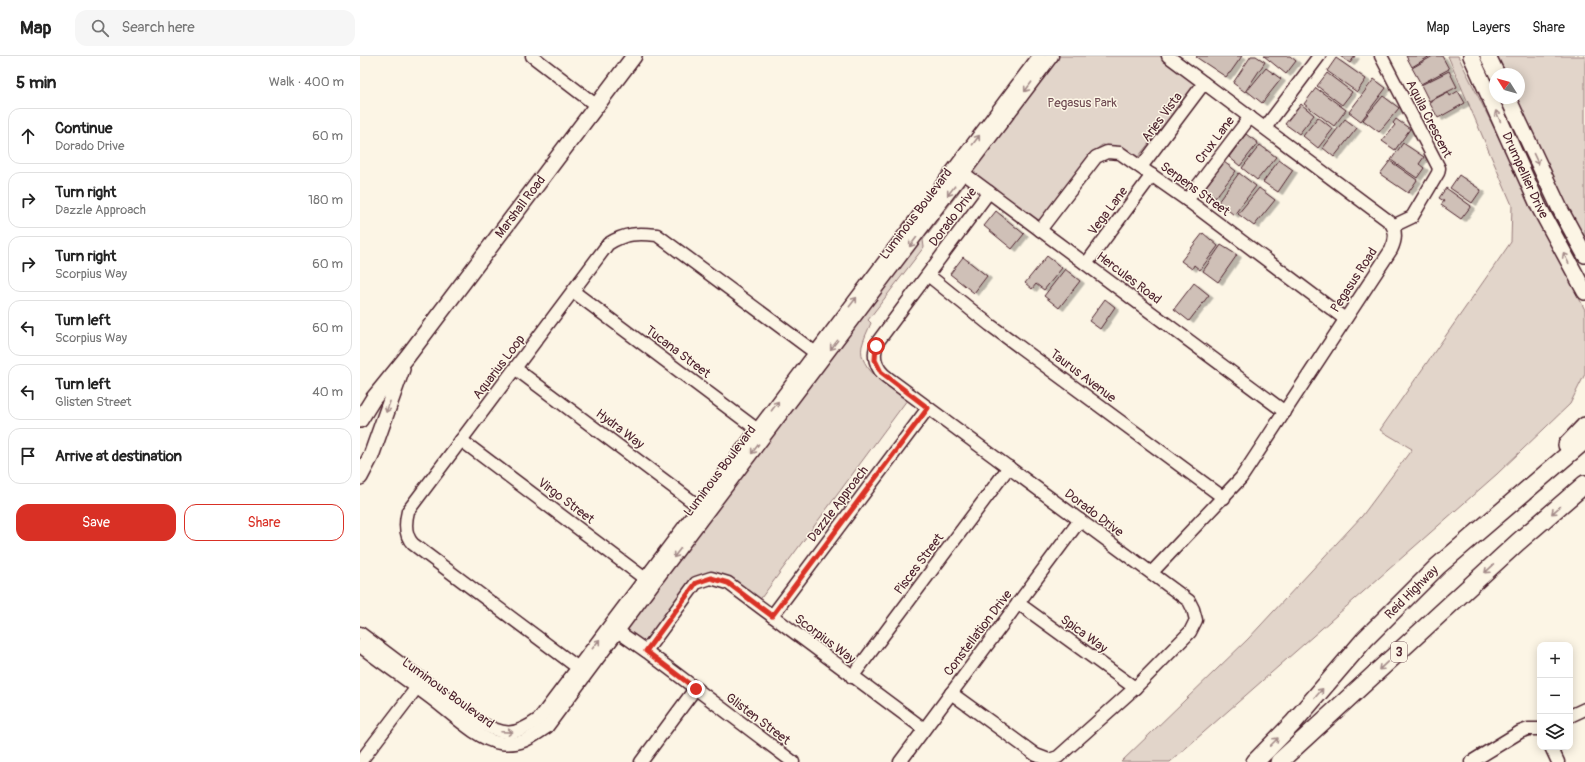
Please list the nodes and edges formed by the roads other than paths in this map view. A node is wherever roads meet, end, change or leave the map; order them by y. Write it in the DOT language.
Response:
graph roads {
  1 [pos="532,56"];
  2 [pos="634,56"];
  3 [pos="1039,56"];
  4 [pos="1052,56"];
  5 [pos="1319,56"];
  6 [pos="1381,56"];
  7 [pos="1471,56"];
  8 [pos="1488,56"];
  9 [pos="1176,58"];
  10 [pos="1494,68"];
  11 [pos="1204,83"];
  12 [pos="1511,104"];
  13 [pos="596,106"];
  14 [pos="1250,117"];
  15 [pos="1265,128"];
  16 [pos="1141,167"];
  17 [pos="960,170"];
  18 [pos="1152,175"];
  19 [pos="989,192"];
  20 [pos="1188,200"];
  21 [pos="1393,226"];
  22 [pos="1040,230"];
  23 [pos="1585,256"];
  24 [pos="1086,264"];
  25 [pos="928,275"];
  26 [pos="574,292"];
  27 [pos="1585,292"];
  28 [pos="1345,319"];
  29 [pos="819,355"];
  30 [pos="407,357"];
  31 [pos="516,368"];
  32 [pos="928,408"];
  33 [pos="1285,412"];
  34 [pos="360,420"];
  35 [pos="1585,426"];
  36 [pos="761,432"];
  37 [pos="461,440"];
  38 [pos="1585,440"];
  39 [pos="1009,467"];
  40 [pos="360,477"];
  41 [pos="1585,484"];
  42 [pos="1224,498"];
  43 [pos="703,510"];
  44 [pos="1080,520"];
  45 [pos="1438,566"];
  46 [pos="1155,569"];
  47 [pos="649,582"];
  48 [pos="1018,604"];
  49 [pos="772,616"];
  50 [pos="614,629"];
  51 [pos="360,633"];
  52 [pos="360,646"];
  53 [pos="646,651"];
  54 [pos="583,671"];
  55 [pos="852,677"];
  56 [pos="420,684"];
  57 [pos="1135,688"];
  58 [pos="696,689"];
  59 [pos="951,693"];
  60 [pos="1585,709"];
  61 [pos="1573,715"];
  62 [pos="924,729"];
  63 [pos="1537,729"];
  64 [pos="1552,750"];
  65 [pos="360,762"];
  66 [pos="641,762"];
  67 [pos="793,762"];
  68 [pos="900,762"];
  69 [pos="1255,762"];
  70 [pos="1279,762"];
  71 [pos="1471,762"];
  72 [pos="1558,762"];
  1 -- 13 [label="street"];
  2 -- 13 [label="main road, Marshall Road"];
  17 -- 3 [label="street, Luminous Boulevard, one-way"];
  4 -- 17 [label="street, Luminous Boulevard, one-way"];
  5 -- 15 [label="street"];
  6 -- 21 [label="street, Aquila Crescent"];
  27 -- 7 [label="main road, Drumpellier Drive, one-way"];
  8 -- 10 [label="main road"];
  9 -- 11 [label="street"];
  11 -- 14 [label="street"];
  11 -- 16 [label="street, Aries Vista"];
  12 -- 23 [label="main road, Drumpellier Drive, one-way"];
  13 -- 30 [label="main road, Marshall Road"];
  14 -- 15 [label="street"];
  14 -- 20 [label="street, Crux Lane"];
  15 -- 21 [label="street"];
  16 -- 18 [label="street, Serpens Street"];
  16 -- 22 [label="street, Serpens Street"];
  17 -- 19 [label="street, Hercules Road"];
  17 -- 29 [label="street, Luminous Boulevard"];
  18 -- 20 [label="street, Serpens Street"];
  18 -- 24 [label="street, Vega Lane"];
  19 -- 22 [label="street, Hercules Road"];
  19 -- 25 [label="street, Dorado Drive"];
  20 -- 28 [label="street, Serpens Street"];
  21 -- 28 [label="street, Pegasus Road"];
  22 -- 24 [label="street, Hercules Road"];
  24 -- 33 [label="street, Hercules Road"];
  25 -- 32 [label="street, Dorado Drive"];
  25 -- 42 [label="street, Taurus Avenue"];
  26 -- 29 [label="street, Aquarius Loop"];
  26 -- 31 [label="street, Aquarius Loop"];
  26 -- 36 [label="street, Tucana Street"];
  28 -- 33 [label="street, Pegasus Road"];
  29 -- 36 [label="street, Luminous Boulevard"];
  30 -- 34 [label="main road, Marshall Road"];
  30 -- 40 [label="main road, Marshall Road, one-way"];
  31 -- 37 [label="street, Aquarius Loop"];
  31 -- 43 [label="street, Hydra Way"];
  32 -- 39 [label="street, Dorado Drive"];
  32 -- 49 [label="street, Dazzle Approach"];
  33 -- 42 [label="street, Pegasus Road"];
  35 -- 45 [label="highway"];
  36 -- 43 [label="street, Luminous Boulevard"];
  37 -- 47 [label="street, Virgo Street"];
  37 -- 54 [label="street, Aquarius Loop"];
  38 -- 45 [label="highway, Reid Highway"];
  39 -- 44 [label="street, Dorado Drive"];
  39 -- 55 [label="street, Pisces Street"];
  41 -- 70 [label="highway, 3, one-way"];
  42 -- 46 [label="street, Pegasus Road"];
  43 -- 47 [label="street, Luminous Boulevard"];
  44 -- 48 [label="street, Constellation Drive"];
  44 -- 57 [label="street, Dorado Drive"];
  69 -- 45 [label="highway, Reid Highway, one-way"];
  47 -- 50 [label="street, Luminous Boulevard"];
  48 -- 57 [label="street, Spica Way"];
  48 -- 59 [label="street, Constellation Drive"];
  49 -- 53 [label="street, Scorpius Way"];
  49 -- 55 [label="street, Scorpius Way"];
  50 -- 53 [label="street, Glisten Street"];
  50 -- 54 [label="street, Luminous Boulevard"];
  51 -- 56 [label="street, Luminous Boulevard"];
  52 -- 56 [label="street, Luminous Boulevard"];
  53 -- 58 [label="street, Glisten Street"];
  54 -- 56 [label="street, Luminous Boulevard"];
  55 -- 62 [label="street, Scorpius Way"];
  56 -- 65 [label="street"];
  57 -- 59 [label="street, Dorado Drive"];
  58 -- 66 [label="street"];
  58 -- 67 [label="street, Glisten Street"];
  59 -- 62 [label="street, Constellation Drive"];
  60 -- 61 [label="street"];
  62 -- 68 [label="street, Constellation Drive"];
  63 -- 71 [label="street"];
  64 -- 72 [label="street"];
}
